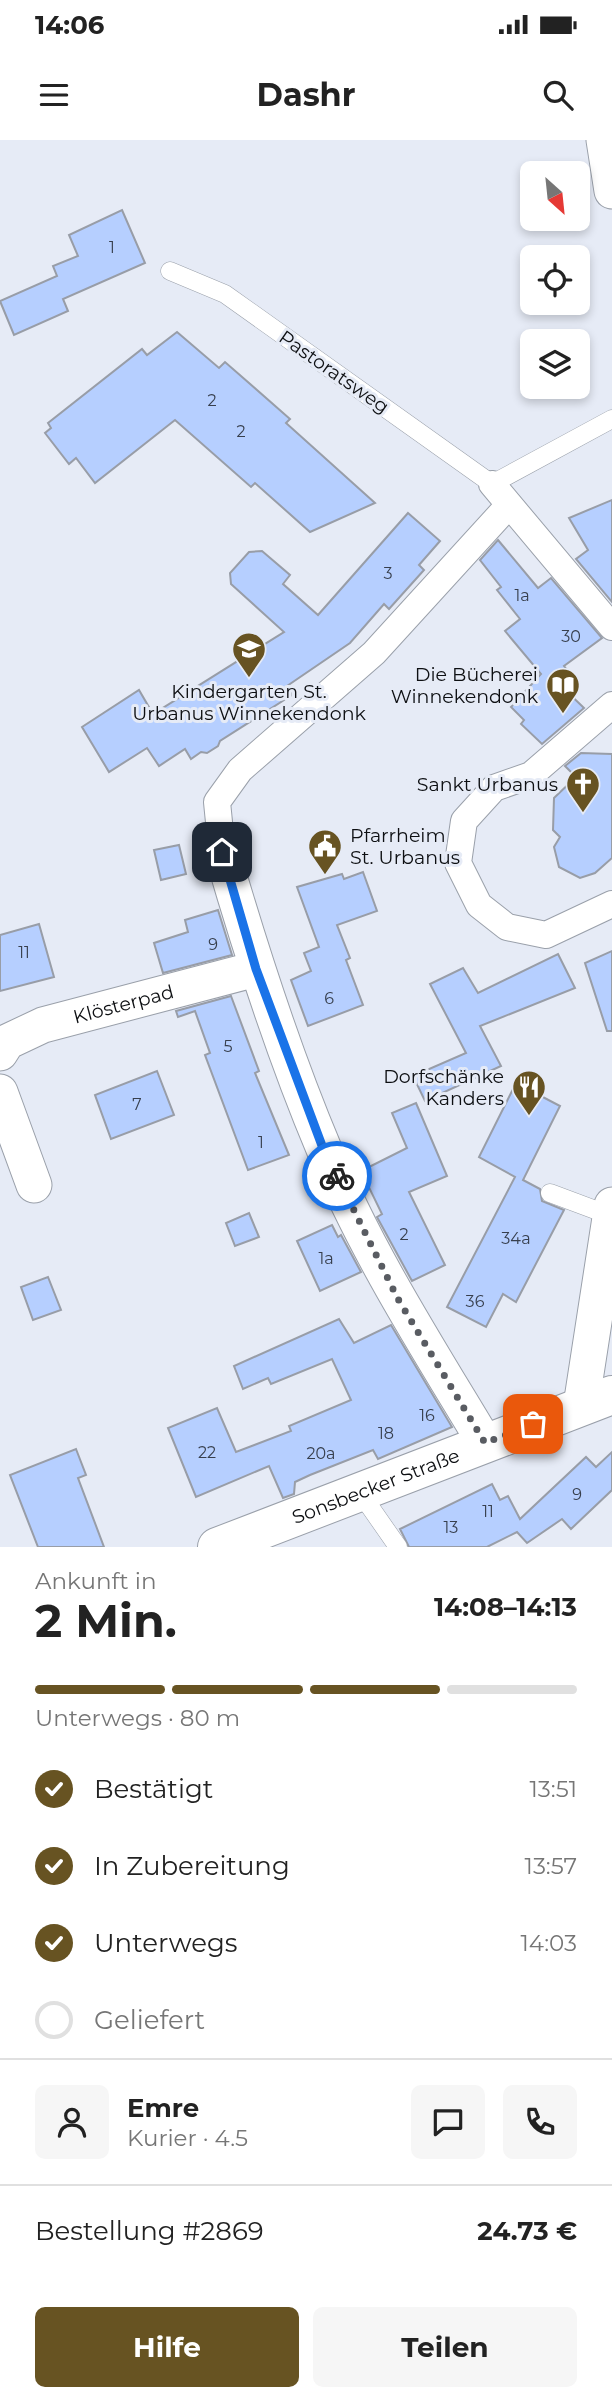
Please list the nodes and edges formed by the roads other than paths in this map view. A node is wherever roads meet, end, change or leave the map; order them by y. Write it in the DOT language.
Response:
graph roads {
  1 [pos="604,140"];
  2 [pos="612,191"];
  3 [pos="170,271"];
  4 [pos="612,419"];
  5 [pos="492,484"];
  6 [pos="509,505"];
  7 [pos="612,627"];
  8 [pos="612,705"];
  9 [pos="222,852"];
  10 [pos="612,904"];
  11 [pos="256,969"];
  12 [pos="0,1053"];
  13 [pos="0,1092"];
  14 [pos="34,1185"];
  15 [pos="550,1194"];
  16 [pos="611,1210"];
  17 [pos="596,1400"];
  18 [pos="485,1443"];
  19 [pos="359,1491"];
  20 [pos="217,1547"];
  21 [pos="398,1547"];
  1 -- 2 [label="street"];
  3 -- 5 [label="lane, Pastoratsweg"];
  4 -- 5 [label="lane"];
  5 -- 6 [label="street"];
  6 -- 7 [label="street"];
  6 -- 9 [label="street"];
  8 -- 10 [label="street"];
  9 -- 11 [label="street"];
  11 -- 12 [label="street, Klösterpad"];
  11 -- 18 [label="street"];
  13 -- 14 [label="street"];
  15 -- 16 [label="lane"];
  16 -- 17 [label="street"];
  17 -- 18 [label="main road, Sonsbecker Straße"];
  18 -- 19 [label="main road, Sonsbecker Straße"];
  19 -- 20 [label="main road, Sonsbecker Straße"];
  19 -- 21 [label="lane"];
}
